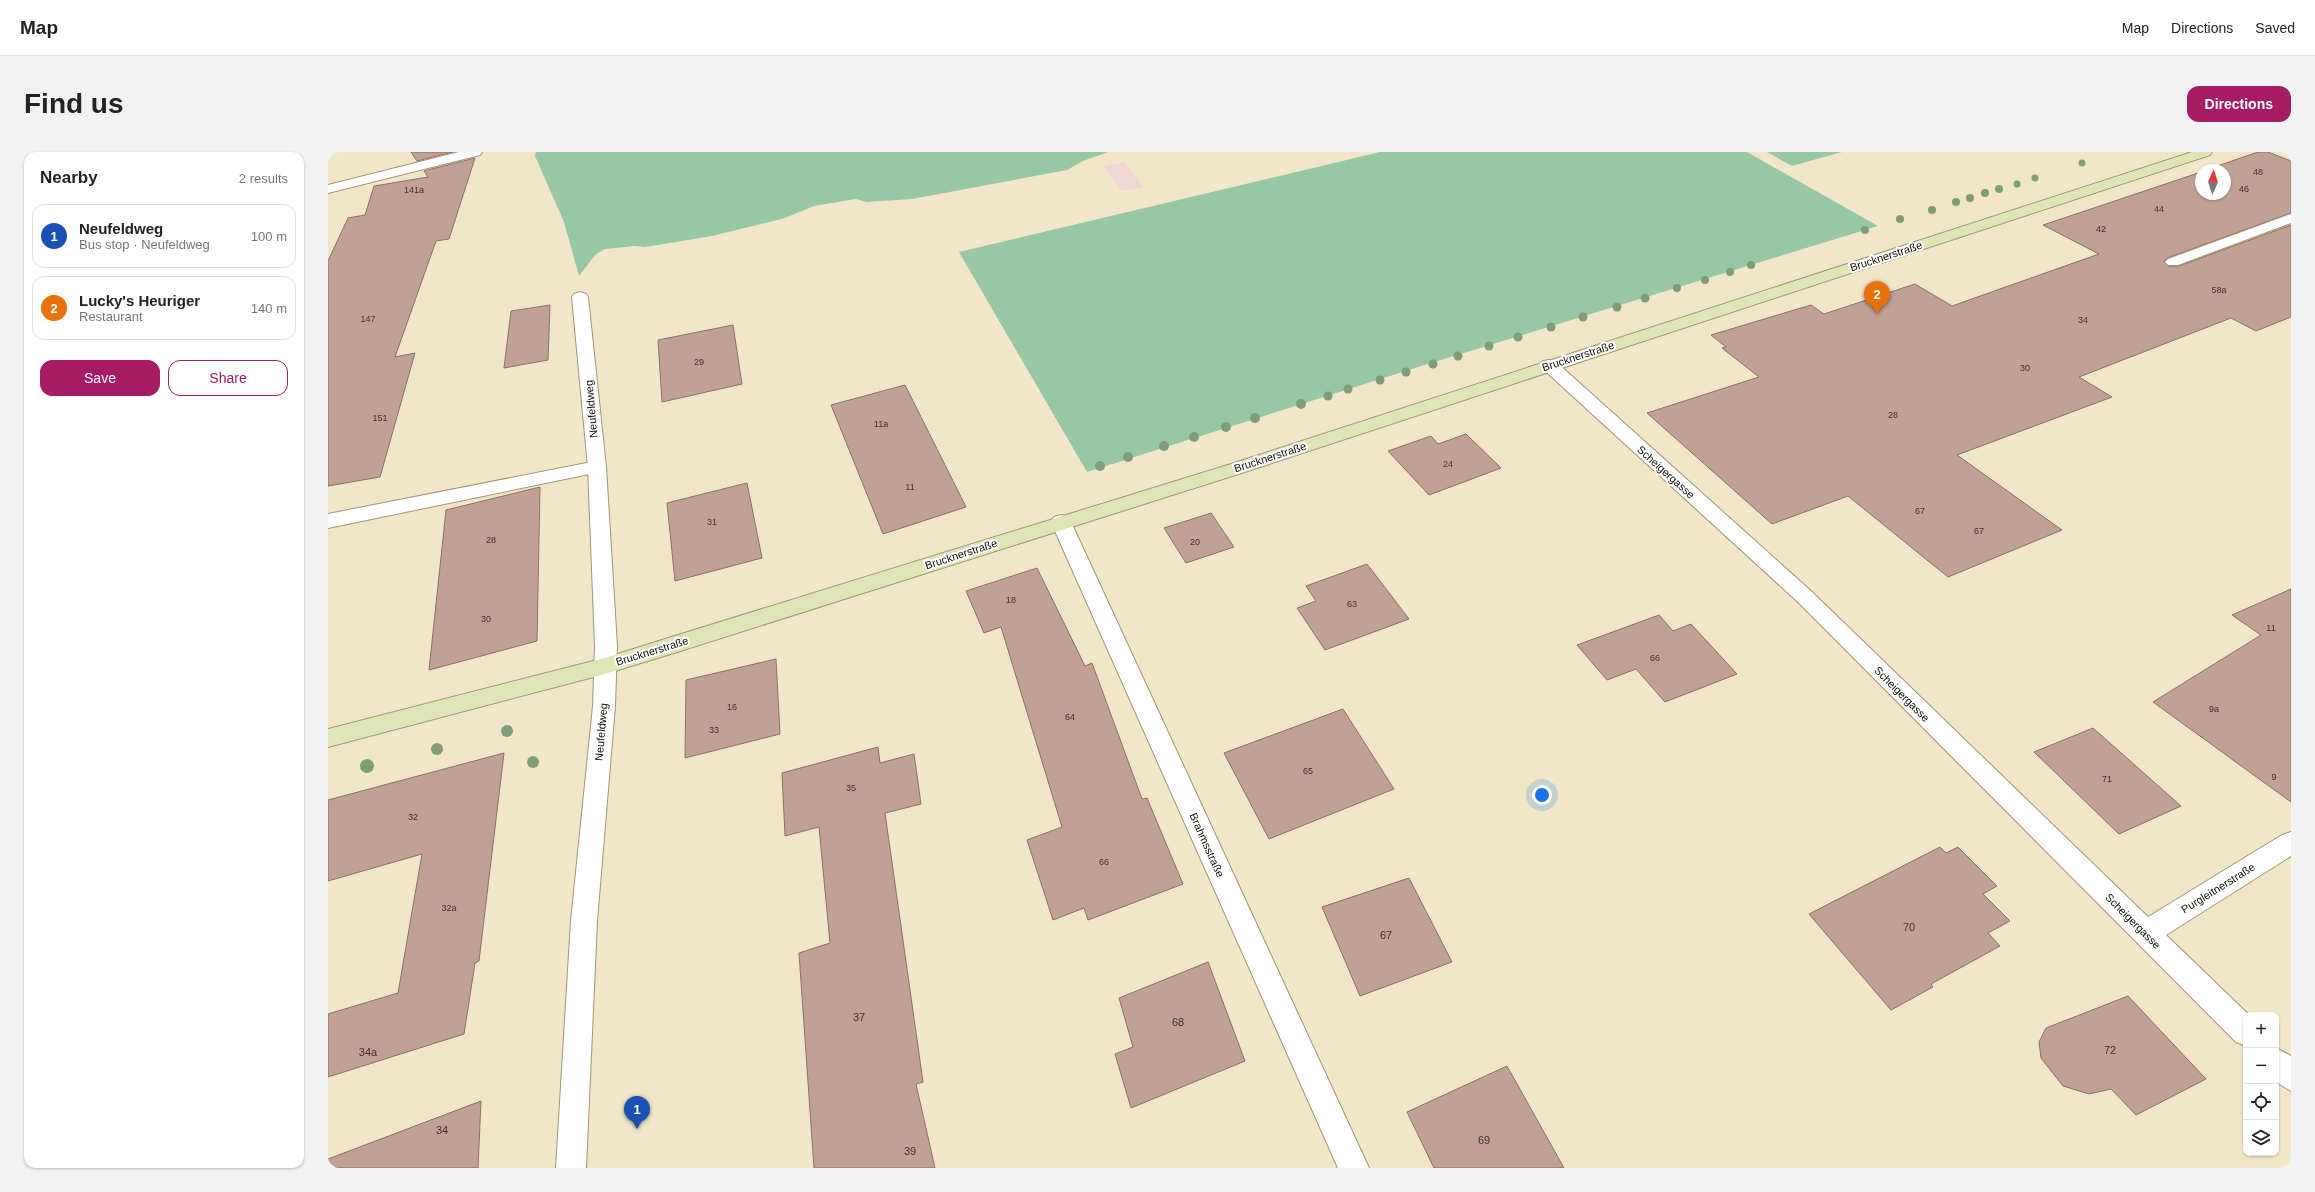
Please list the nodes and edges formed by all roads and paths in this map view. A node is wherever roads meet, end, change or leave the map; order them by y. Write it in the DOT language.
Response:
graph roads {
  1 [pos="475,152"];
  2 [pos="2204,152"];
  3 [pos="328,189"];
  4 [pos="2291,218"];
  5 [pos="2173,262"];
  6 [pos="580,296"];
  7 [pos="1549,365"];
  8 [pos="598,467"];
  9 [pos="474,476"];
  10 [pos="328,506"];
  11 [pos="328,522"];
  12 [pos="1061,522"];
  13 [pos="605,666"];
  14 [pos="328,738"];
  15 [pos="2291,842"];
  16 [pos="2145,933"];
  17 [pos="2243,1029"];
  18 [pos="2279,1065"];
  19 [pos="2291,1076"];
  20 [pos="571,1168"];
  21 [pos="1354,1168"];
  1 -- 3 [label="street"];
  2 -- 7 [label="main road, Brucknerstraße"];
  4 -- 5 [label="street"];
  6 -- 8 [label="street, Neufeldweg"];
  7 -- 12 [label="main road, Brucknerstraße"];
  7 -- 16 [label="street, Scheigergasse"];
  8 -- 11 [label="street"];
  8 -- 13 [label="street, Neufeldweg"];
  9 -- 10 [label="street"];
  12 -- 13 [label="main road, Brucknerstraße"];
  12 -- 21 [label="street, Brahmsstraße"];
  13 -- 14 [label="main road, Brucknerstraße"];
  13 -- 20 [label="street, Neufeldweg"];
  15 -- 16 [label="street, Purgleitnerstraße"];
  16 -- 17 [label="street, Scheigergasse"];
  18 -- 19 [label="street"];
}
